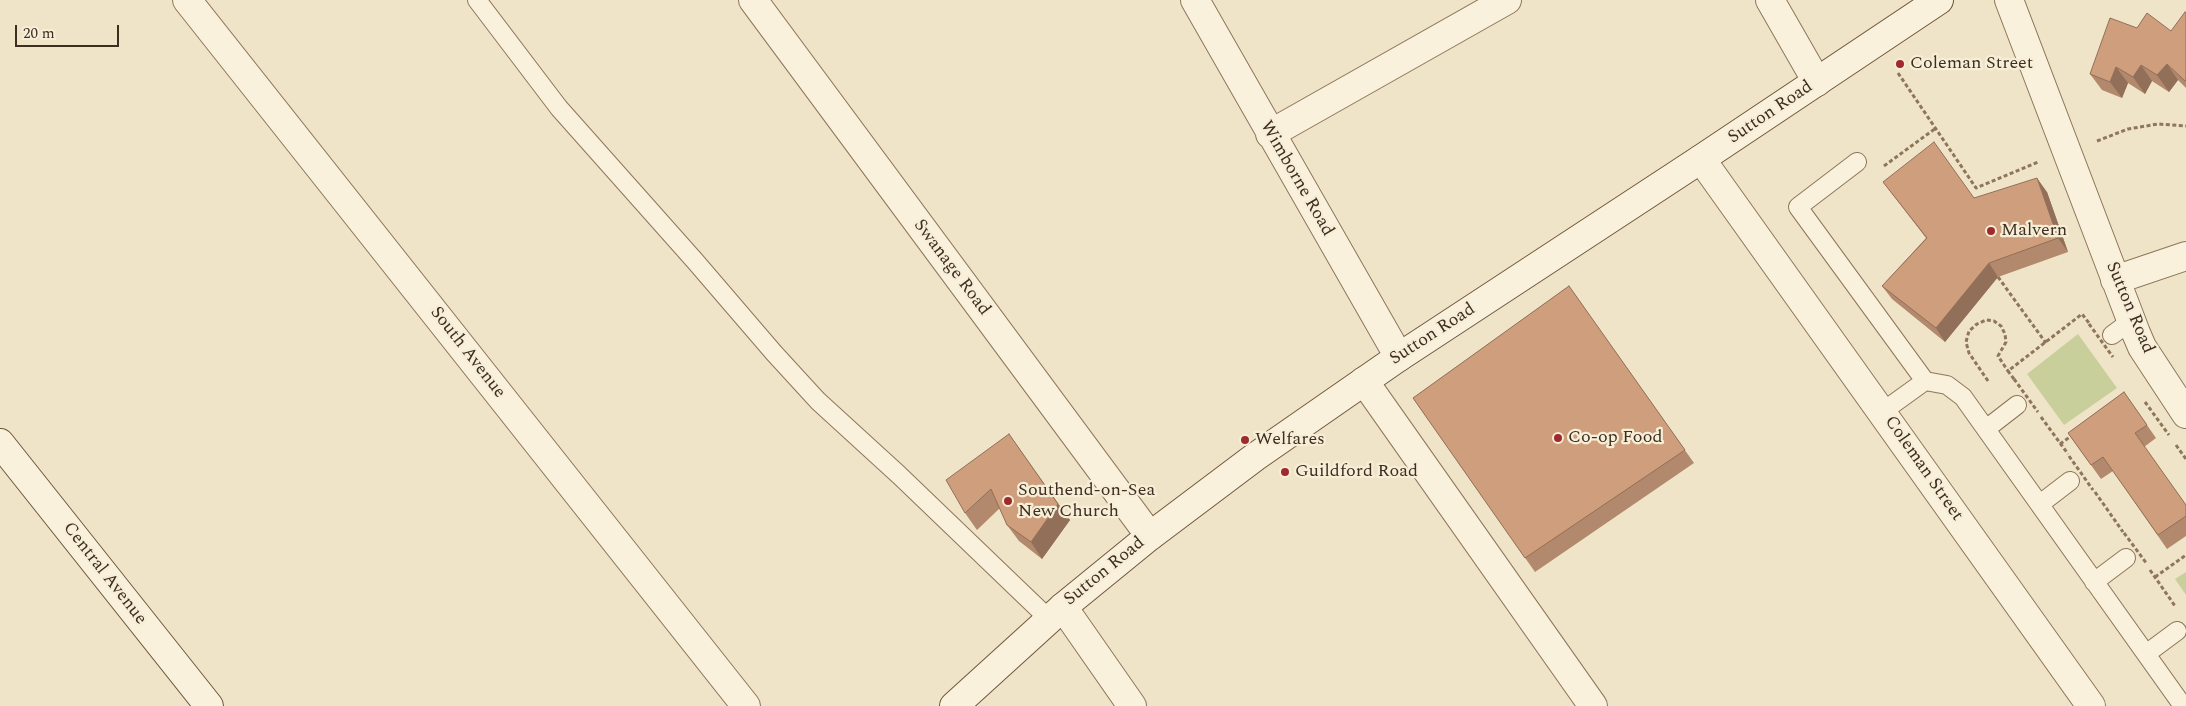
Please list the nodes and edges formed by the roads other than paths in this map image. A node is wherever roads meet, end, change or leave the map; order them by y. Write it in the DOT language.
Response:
graph roads {
  1 [pos="187,0"];
  2 [pos="477,0"];
  3 [pos="753,0"];
  4 [pos="1195,0"];
  5 [pos="1508,0"];
  6 [pos="1770,0"];
  7 [pos="1938,0"];
  8 [pos="2009,0"];
  9 [pos="1817,82"];
  10 [pos="1270,134"];
  11 [pos="1701,159"];
  12 [pos="1857,162"];
  13 [pos="2186,256"];
  14 [pos="2115,280"];
  15 [pos="1399,357"];
  16 [pos="1925,380"];
  17 [pos="1364,381"];
  18 [pos="2017,405"];
  19 [pos="2176,409"];
  20 [pos="1882,412"];
  21 [pos="1986,429"];
  22 [pos="0,443"];
  23 [pos="2070,481"];
  24 [pos="2040,504"];
  25 [pos="1150,536"];
  26 [pos="2126,558"];
  27 [pos="2094,582"];
  28 [pos="1056,613"];
  29 [pos="2177,631"];
  30 [pos="2146,654"];
  31 [pos="209,706"];
  32 [pos="746,706"];
  33 [pos="954,706"];
  34 [pos="1132,706"];
  35 [pos="1593,706"];
  36 [pos="2091,706"];
  37 [pos="2183,706"];
  1 -- 32 [label="street, South Avenue"];
  2 -- 28 [label="lane"];
  3 -- 25 [label="street, Swanage Road"];
  4 -- 10 [label="street, Wimborne Road"];
  5 -- 10 [label="street"];
  6 -- 9 [label="street"];
  7 -- 9 [label="street, Sutton Road"];
  8 -- 14 [label="street, Sutton Road"];
  9 -- 11 [label="street, Sutton Road"];
  10 -- 15 [label="street, Wimborne Road"];
  11 -- 15 [label="street, Sutton Road"];
  11 -- 20 [label="street, Coleman Street"];
  12 -- 16 [label="lane"];
  13 -- 14 [label="street"];
  14 -- 19 [label="street, Sutton Road"];
  15 -- 17 [label="street, Sutton Road"];
  16 -- 20 [label="lane"];
  16 -- 21 [label="lane"];
  17 -- 25 [label="street, Sutton Road"];
  17 -- 35 [label="street"];
  18 -- 21 [label="lane"];
  20 -- 36 [label="street, Coleman Street"];
  21 -- 24 [label="lane"];
  22 -- 31 [label="street, Central Avenue"];
  23 -- 24 [label="lane"];
  24 -- 27 [label="lane"];
  25 -- 28 [label="street, Sutton Road"];
  26 -- 27 [label="lane"];
  27 -- 30 [label="lane"];
  28 -- 33 [label="street, Sutton Road"];
  28 -- 34 [label="street"];
  29 -- 30 [label="lane"];
  30 -- 37 [label="lane"];
}
